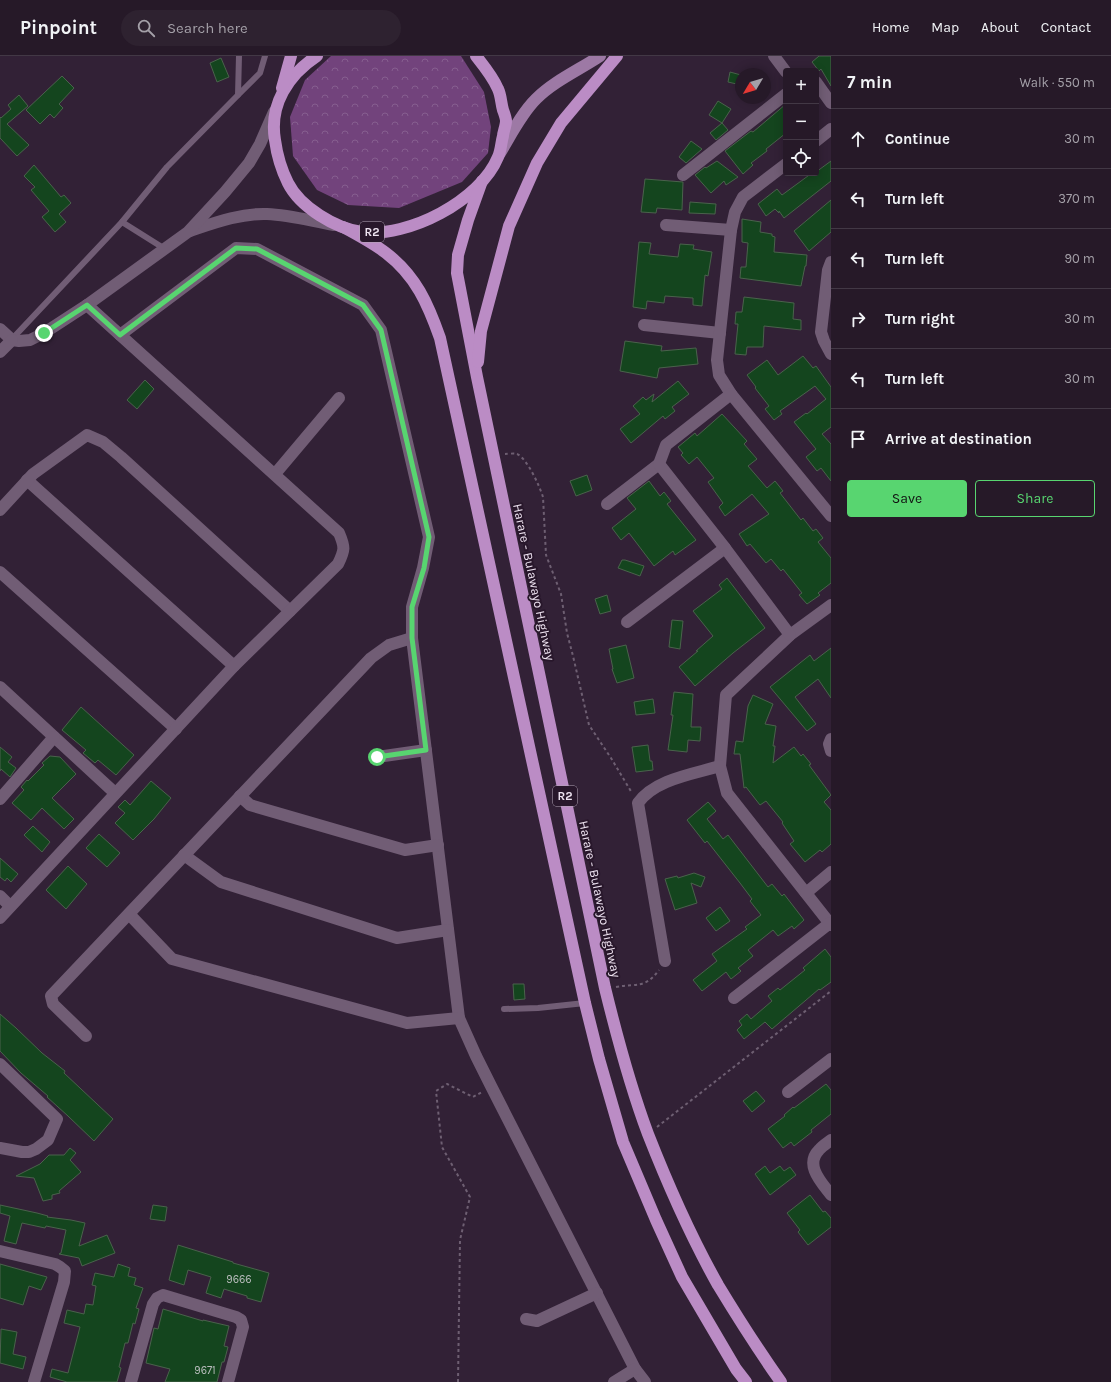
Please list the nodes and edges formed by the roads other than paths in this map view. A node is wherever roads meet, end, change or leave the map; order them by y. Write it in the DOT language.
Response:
graph roads {
  1 [pos="239,56"];
  2 [pos="265,56"];
  3 [pos="291,56"];
  4 [pos="317,56"];
  5 [pos="476,56"];
  6 [pos="600,56"];
  7 [pos="617,56"];
  8 [pos="774,56"];
  9 [pos="783,68"];
  10 [pos="819,86"];
  11 [pos="238,95"];
  12 [pos="783,96"];
  13 [pos="831,103"];
  14 [pos="277,106"];
  15 [pos="831,129"];
  16 [pos="817,140"];
  17 [pos="498,157"];
  18 [pos="783,166"];
  19 [pos="683,175"];
  20 [pos="482,181"];
  21 [pos="122,222"];
  22 [pos="666,225"];
  23 [pos="343,227"];
  24 [pos="731,230"];
  25 [pos="188,232"];
  26 [pos="165,248"];
  27 [pos="831,262"];
  28 [pos="87,305"];
  29 [pos="644,325"];
  30 [pos="0,329"];
  31 [pos="720,333"];
  32 [pos="120,335"];
  33 [pos="12,340"];
  34 [pos="0,352"];
  35 [pos="831,354"];
  36 [pos="477,377"];
  37 [pos="731,394"];
  38 [pos="339,398"];
  39 [pos="659,464"];
  40 [pos="275,474"];
  41 [pos="27,480"];
  42 [pos="607,504"];
  43 [pos="0,510"];
  44 [pos="831,516"];
  45 [pos="725,548"];
  46 [pos="0,572"];
  47 [pos="831,605"];
  48 [pos="290,611"];
  49 [pos="627,622"];
  50 [pos="790,635"];
  51 [pos="412,638"];
  52 [pos="234,666"];
  53 [pos="0,686"];
  54 [pos="176,729"];
  55 [pos="54,737"];
  56 [pos="831,739"];
  57 [pos="426,750"];
  58 [pos="831,751"];
  59 [pos="377,757"];
  60 [pos="720,766"];
  61 [pos="115,793"];
  62 [pos="240,796"];
  63 [pos="0,799"];
  64 [pos="438,845"];
  65 [pos="184,855"];
  66 [pos="831,872"];
  67 [pos="806,893"];
  68 [pos="0,896"];
  69 [pos="10,906"];
  70 [pos="129,914"];
  71 [pos="0,918"];
  72 [pos="830,924"];
  73 [pos="448,930"];
  74 [pos="665,961"];
  75 [pos="734,998"];
  76 [pos="585,1003"];
  77 [pos="504,1009"];
  78 [pos="459,1018"];
  79 [pos="86,1036"];
  80 [pos="831,1058"];
  81 [pos="0,1064"];
  82 [pos="788,1092"];
  83 [pos="831,1140"];
  84 [pos="0,1148"];
  85 [pos="831,1195"];
  86 [pos="0,1251"];
  87 [pos="597,1293"];
  88 [pos="526,1319"];
  89 [pos="635,1369"];
  90 [pos="34,1382"];
  91 [pos="131,1382"];
  92 [pos="228,1382"];
  93 [pos="614,1382"];
  94 [pos="645,1382"];
  95 [pos="746,1382"];
  96 [pos="781,1382"];
  1 -- 11 [label="lane"];
  2 -- 11 [label="lane"];
  3 -- 14 [label="highway, Harare - Bulawayo Highway / R2"];
  4 -- 14 [label="highway, Harare - Bulawayo Highway / R2"];
  5 -- 17 [label="highway, Harare - Bulawayo Highway / R2"];
  6 -- 17 [label="main road"];
  7 -- 36 [label="highway"];
  8 -- 9 [label="street"];
  10 -- 13 [label="street"];
  11 -- 21 [label="lane"];
  12 -- 19 [label="street"];
  14 -- 23 [label="highway, Harare - Bulawayo Highway / R2"];
  14 -- 25 [label="street"];
  15 -- 16 [label="street"];
  17 -- 20 [label="highway, Harare - Bulawayo Highway / R2"];
  18 -- 24 [label="street"];
  20 -- 23 [label="highway, Harare - Bulawayo Highway / R2"];
  20 -- 36 [label="highway, Harare - Bulawayo Highway / R2"];
  21 -- 26 [label="lane"];
  21 -- 33 [label="lane"];
  22 -- 24 [label="street"];
  23 -- 25 [label="street"];
  23 -- 76 [label="highway, Harare - Bulawayo Highway / R2"];
  24 -- 31 [label="street"];
  25 -- 26 [label="street"];
  26 -- 28 [label="street"];
  27 -- 35 [label="street"];
  28 -- 32 [label="street"];
  28 -- 33 [label="street"];
  29 -- 31 [label="street"];
  30 -- 33 [label="street"];
  31 -- 37 [label="street"];
  32 -- 40 [label="street"];
  32 -- 51 [label="street"];
  33 -- 34 [label="street"];
  36 -- 96 [label="highway, Harare - Bulawayo Highway / R2"];
  37 -- 39 [label="street"];
  37 -- 44 [label="street"];
  38 -- 40 [label="street"];
  39 -- 42 [label="street"];
  39 -- 45 [label="street"];
  40 -- 48 [label="street"];
  41 -- 43 [label="street"];
  41 -- 48 [label="street"];
  41 -- 52 [label="street"];
  45 -- 49 [label="street"];
  45 -- 50 [label="street"];
  46 -- 54 [label="street"];
  47 -- 50 [label="street"];
  48 -- 52 [label="street"];
  50 -- 60 [label="street"];
  51 -- 57 [label="street"];
  51 -- 62 [label="street"];
  52 -- 54 [label="street"];
  53 -- 55 [label="street"];
  54 -- 61 [label="street"];
  55 -- 61 [label="street"];
  55 -- 63 [label="street"];
  56 -- 58 [label="street"];
  57 -- 59 [label="street"];
  57 -- 64 [label="street"];
  60 -- 67 [label="street"];
  60 -- 74 [label="street"];
  61 -- 69 [label="street"];
  62 -- 64 [label="street"];
  62 -- 65 [label="street"];
  64 -- 73 [label="street"];
  65 -- 70 [label="street"];
  65 -- 73 [label="street"];
  66 -- 67 [label="street"];
  67 -- 72 [label="street"];
  68 -- 69 [label="street"];
  69 -- 71 [label="street"];
  70 -- 78 [label="street"];
  70 -- 79 [label="street"];
  72 -- 75 [label="street"];
  73 -- 78 [label="street"];
  76 -- 77 [label="lane"];
  76 -- 95 [label="highway, Harare - Bulawayo Highway / R2"];
  78 -- 87 [label="street"];
  80 -- 82 [label="street"];
  81 -- 84 [label="street"];
  83 -- 85 [label="street"];
  86 -- 90 [label="street"];
  87 -- 88 [label="street"];
  87 -- 89 [label="street"];
  89 -- 93 [label="street"];
  89 -- 94 [label="street"];
  91 -- 92 [label="street"];
}
